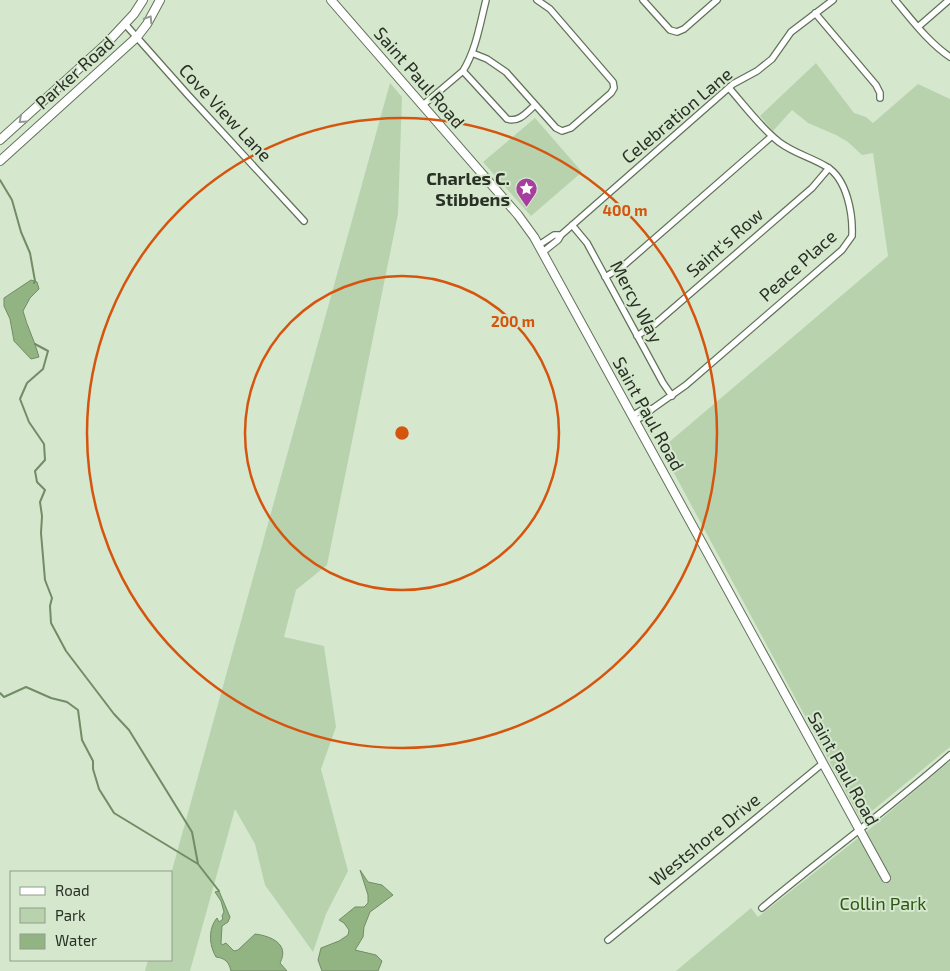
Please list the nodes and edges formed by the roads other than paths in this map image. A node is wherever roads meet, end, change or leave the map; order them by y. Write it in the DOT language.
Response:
graph roads {
  1 [pos="143,0"];
  2 [pos="160,0"];
  3 [pos="332,0"];
  4 [pos="486,0"];
  5 [pos="537,0"];
  6 [pos="643,0"];
  7 [pos="717,0"];
  8 [pos="833,0"];
  9 [pos="895,0"];
  10 [pos="949,0"];
  11 [pos="815,13"];
  12 [pos="125,24"];
  13 [pos="918,27"];
  14 [pos="137,37"];
  15 [pos="472,54"];
  16 [pos="950,57"];
  17 [pos="463,71"];
  18 [pos="729,88"];
  19 [pos="880,98"];
  20 [pos="535,105"];
  21 [pos="423,106"];
  22 [pos="772,136"];
  23 [pos="0,140"];
  24 [pos="0,161"];
  25 [pos="829,168"];
  26 [pos="304,221"];
  27 [pos="572,225"];
  28 [pos="541,248"];
  29 [pos="605,277"];
  30 [pos="637,336"];
  31 [pos="672,396"];
  32 [pos="634,418"];
  33 [pos="950,756"];
  34 [pos="822,764"];
  35 [pos="859,829"];
  36 [pos="886,878"];
  37 [pos="762,908"];
  38 [pos="608,940"];
  1 -- 12 [label="street, Parker Road"];
  14 -- 2 [label="street, Parker Road, one-way"];
  3 -- 21 [label="street, Saint Paul Road"];
  4 -- 15 [label="street"];
  5 -- 20 [label="street"];
  6 -- 7 [label="street"];
  8 -- 11 [label="street, Celebration Lane"];
  9 -- 13 [label="street"];
  10 -- 13 [label="street"];
  11 -- 18 [label="street, Celebration Lane"];
  11 -- 19 [label="street"];
  12 -- 14 [label="street, Cove View Lane"];
  12 -- 23 [label="street, Parker Road, one-way"];
  13 -- 16 [label="street"];
  14 -- 24 [label="street, Parker Road"];
  14 -- 26 [label="street, Cove View Lane"];
  15 -- 17 [label="street"];
  15 -- 20 [label="street"];
  17 -- 20 [label="street"];
  17 -- 21 [label="street"];
  18 -- 22 [label="street, Peace Place"];
  18 -- 27 [label="street, Celebration Lane"];
  21 -- 28 [label="street, Saint Paul Road"];
  22 -- 25 [label="street, Peace Place"];
  22 -- 29 [label="street"];
  25 -- 30 [label="street, Saint's Row"];
  25 -- 31 [label="street, Peace Place"];
  27 -- 28 [label="street, Celebration Lane"];
  27 -- 29 [label="street, Mercy Way"];
  28 -- 32 [label="street, Saint Paul Road"];
  29 -- 30 [label="street, Mercy Way"];
  30 -- 31 [label="street, Mercy Way"];
  31 -- 32 [label="street, Peace Place"];
  32 -- 34 [label="street, Saint Paul Road"];
  33 -- 35 [label="street"];
  34 -- 35 [label="street, Saint Paul Road"];
  34 -- 38 [label="street, Westshore Drive"];
  35 -- 36 [label="street, Saint Paul Road"];
  35 -- 37 [label="street"];
}
